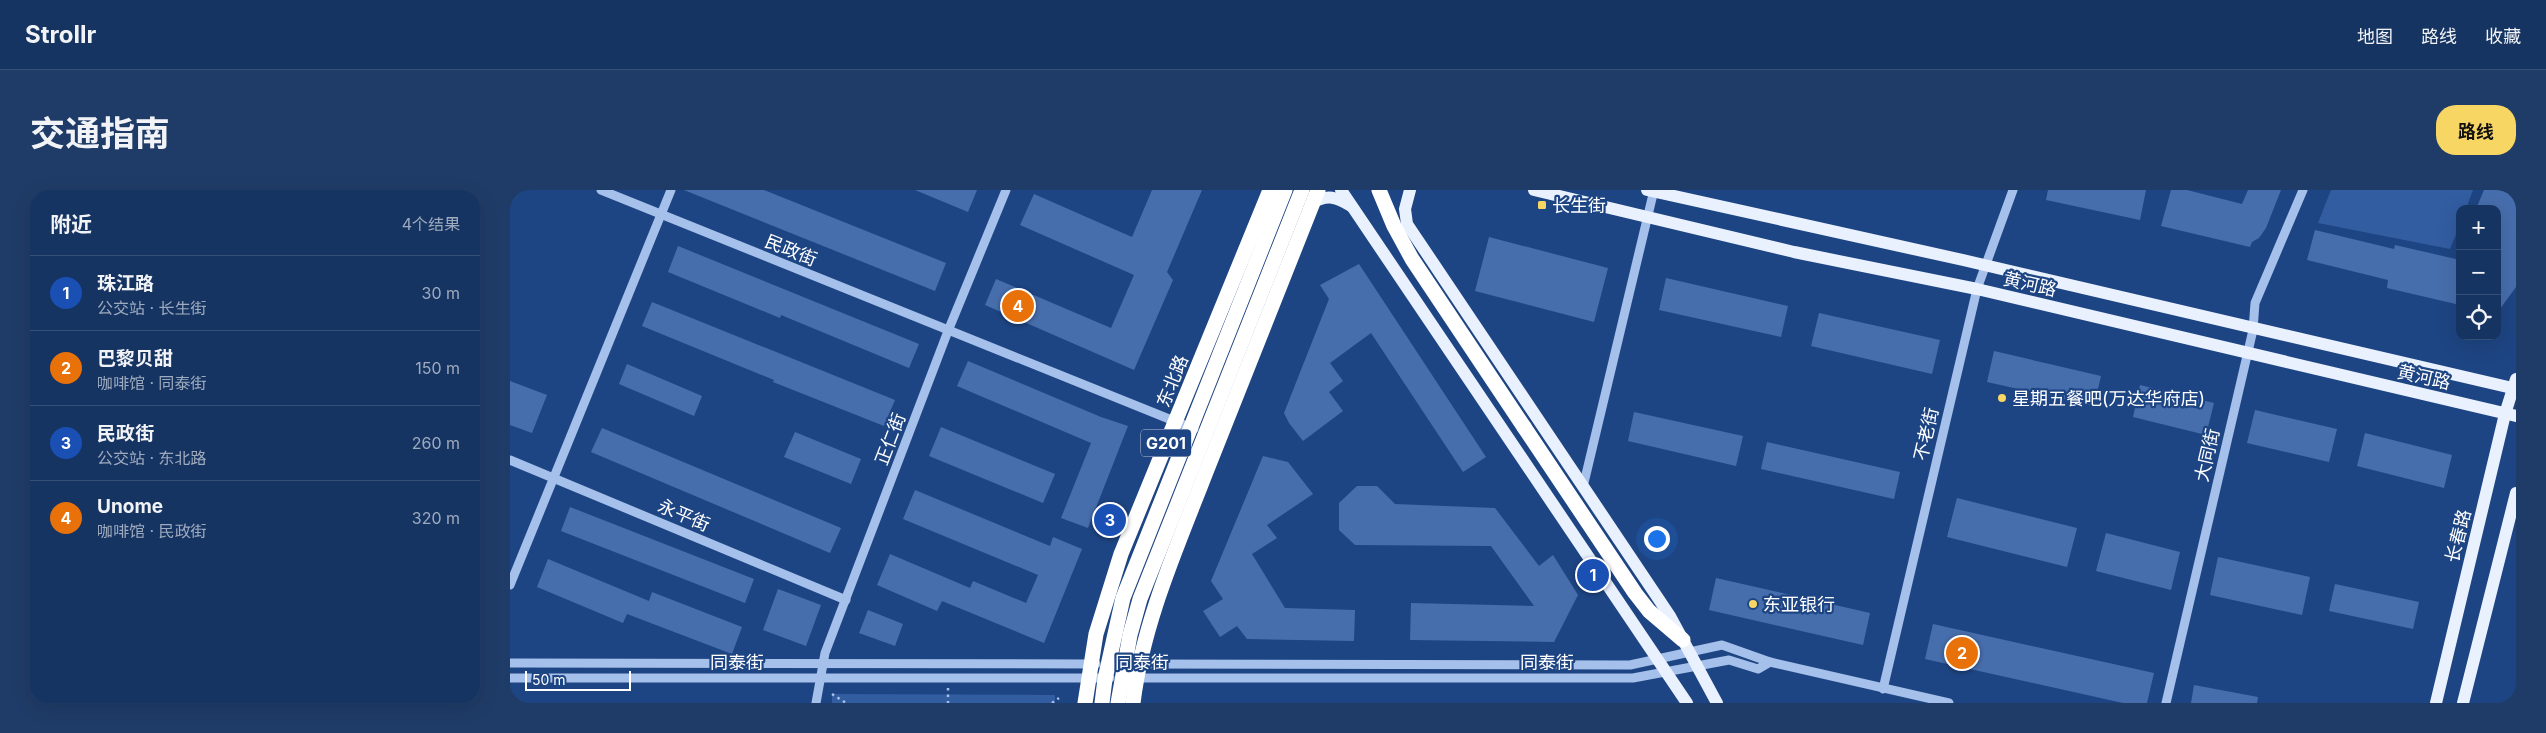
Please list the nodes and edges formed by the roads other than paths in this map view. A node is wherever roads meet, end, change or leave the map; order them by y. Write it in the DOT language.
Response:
graph roads {
  1 [pos="601,190"];
  2 [pos="671,190"];
  3 [pos="1006,190"];
  4 [pos="1270,190"];
  5 [pos="1280,190"];
  6 [pos="1285,190"];
  7 [pos="1302,190"];
  8 [pos="1341,190"];
  9 [pos="1379,190"];
  10 [pos="1410,190"];
  11 [pos="1534,190"];
  12 [pos="1651,190"];
  13 [pos="2013,190"];
  14 [pos="2302,190"];
  15 [pos="1315,197"];
  16 [pos="1353,207"];
  17 [pos="660,215"];
  18 [pos="1646,217"];
  19 [pos="1407,224"];
  20 [pos="1378,244"];
  21 [pos="1984,266"];
  22 [pos="1977,289"];
  23 [pos="2253,330"];
  24 [pos="948,331"];
  25 [pos="2247,354"];
  26 [pos="2515,385"];
  27 [pos="2510,415"];
  28 [pos="1175,422"];
  29 [pos="1220,439"];
  30 [pos="510,460"];
  31 [pos="554,478"];
  32 [pos="1583,487"];
  33 [pos="2516,493"];
  34 [pos="510,585"];
  35 [pos="846,600"];
  36 [pos="1686,646"];
  37 [pos="1658,659"];
  38 [pos="1770,662"];
  39 [pos="510,663"];
  40 [pos="822,664"];
  41 [pos="1697,666"];
  42 [pos="1089,671"];
  43 [pos="1138,671"];
  44 [pos="1666,672"];
  45 [pos="510,678"];
  46 [pos="819,678"];
  47 [pos="1883,689"];
  48 [pos="816,703"];
  49 [pos="1085,703"];
  50 [pos="1102,703"];
  51 [pos="1118,703"];
  52 [pos="1133,703"];
  53 [pos="1688,703"];
  54 [pos="1717,703"];
  55 [pos="1949,703"];
  56 [pos="2166,703"];
  57 [pos="2436,703"];
  58 [pos="2463,703"];
  1 -- 17 [label="street, 民政街"];
  2 -- 17 [label="street"];
  3 -- 24 [label="street, 正仁街"];
  4 -- 28 [label="highway, 东北路 / G201"];
  5 -- 15 [label="highway"];
  6 -- 50 [label="highway, 东北路, bridge"];
  7 -- 51 [label="highway, bridge"];
  8 -- 16 [label="main road"];
  9 -- 36 [label="highway, bridge"];
  10 -- 19 [label="main road"];
  11 -- 18 [label="main road, 黄河路"];
  12 -- 18 [label="street"];
  12 -- 21 [label="main road, 黄河路"];
  13 -- 21 [label="street, 不老街"];
  14 -- 23 [label="street, 大同街"];
  15 -- 16 [label="main road"];
  15 -- 29 [label="highway, G201"];
  16 -- 20 [label="main road"];
  17 -- 24 [label="street, 民政街"];
  17 -- 31 [label="street"];
  18 -- 22 [label="main road, 黄河路"];
  18 -- 32 [label="street"];
  19 -- 20 [label="main road"];
  19 -- 32 [label="main road"];
  20 -- 37 [label="main road"];
  21 -- 22 [label="street, 不老街"];
  21 -- 23 [label="main road, 黄河路"];
  22 -- 25 [label="main road, 黄河路"];
  22 -- 47 [label="street, 不老街"];
  23 -- 25 [label="street, 大同街"];
  23 -- 26 [label="main road, 黄河路"];
  24 -- 28 [label="street, 民政街"];
  24 -- 35 [label="street, 正仁街"];
  25 -- 27 [label="main road, 黄河路"];
  25 -- 56 [label="street, 大同街"];
  26 -- 27 [label="main road, 长春路"];
  27 -- 57 [label="main road, 长春路"];
  28 -- 29 [label="street, 民政街"];
  28 -- 42 [label="highway, 东北路 / G201"];
  29 -- 43 [label="highway, G201"];
  30 -- 31 [label="street, 永平街"];
  31 -- 34 [label="street"];
  31 -- 35 [label="street, 永平街"];
  32 -- 36 [label="main road"];
  33 -- 58 [label="main road"];
  35 -- 40 [label="street, 正仁街"];
  36 -- 37 [label="street, 同泰街"];
  36 -- 38 [label="street, 同泰街"];
  36 -- 41 [label="main road"];
  37 -- 43 [label="street, 同泰街"];
  37 -- 44 [label="main road"];
  38 -- 41 [label="street, 同泰街"];
  38 -- 47 [label="street, 同泰街"];
  39 -- 40 [label="street, 同泰街"];
  40 -- 42 [label="street, 同泰街"];
  40 -- 46 [label="street, 正仁街"];
  41 -- 44 [label="street, 同泰街"];
  41 -- 54 [label="main road"];
  42 -- 43 [label="street, 同泰街"];
  42 -- 43 [label="street, 同泰街"];
  42 -- 46 [label="street, 同泰街"];
  42 -- 49 [label="highway, 东北路 / G201"];
  43 -- 44 [label="street, 同泰街"];
  43 -- 52 [label="highway, G201"];
  44 -- 53 [label="main road"];
  45 -- 46 [label="street, 同泰街"];
  46 -- 48 [label="street, 正仁街"];
  47 -- 55 [label="street, 同泰街"];
}
